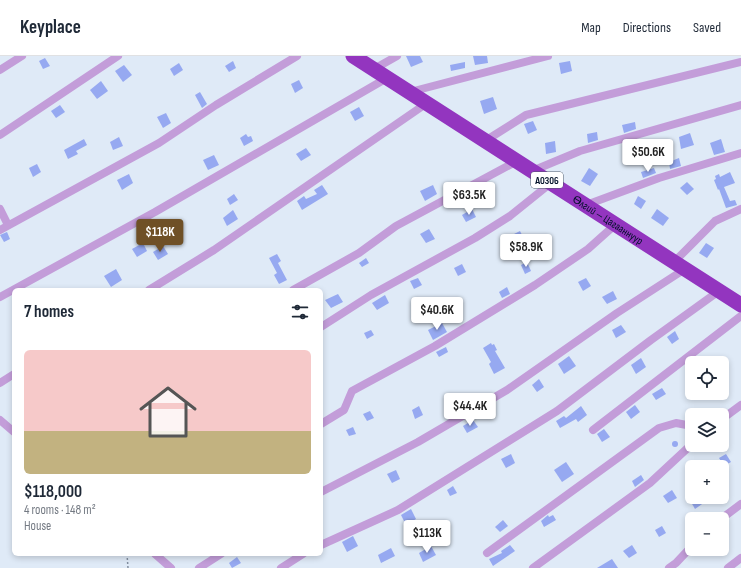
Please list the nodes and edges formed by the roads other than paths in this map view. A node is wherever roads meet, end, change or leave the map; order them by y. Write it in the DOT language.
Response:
graph roads {
  1 [pos="22,56"];
  2 [pos="118,56"];
  3 [pos="297,56"];
  4 [pos="353,56"];
  5 [pos="397,56"];
  6 [pos="548,56"];
  7 [pos="741,62"];
  8 [pos="374,69"];
  9 [pos="0,70"];
  10 [pos="387,78"];
  11 [pos="410,92"];
  12 [pos="427,103"];
  13 [pos="741,105"];
  14 [pos="0,135"];
  15 [pos="485,141"];
  16 [pos="741,153"];
  17 [pos="517,161"];
  18 [pos="532,170"];
  19 [pos="552,183"];
  20 [pos="586,205"];
  21 [pos="0,209"];
  22 [pos="741,209"];
  23 [pos="616,224"];
  24 [pos="8,225"];
  25 [pos="0,230"];
  26 [pos="680,265"];
  27 [pos="16,288"];
  28 [pos="152,288"];
  29 [pos="297,288"];
  30 [pos="12,290"];
  31 [pos="719,291"];
  32 [pos="0,297"];
  33 [pos="740,306"];
  34 [pos="323,326"];
  35 [pos="12,375"];
  36 [pos="0,383"];
  37 [pos="741,405"];
  38 [pos="729,414"];
  39 [pos="0,420"];
  40 [pos="323,423"];
  41 [pos="685,425"];
  42 [pos="12,430"];
  43 [pos="593,430"];
  44 [pos="685,450"];
  45 [pos="323,491"];
  46 [pos="741,504"];
  47 [pos="729,513"];
  48 [pos="323,544"];
  49 [pos="487,553"];
  50 [pos="685,553"];
  51 [pos="157,556"];
  52 [pos="218,556"];
  53 [pos="300,556"];
  54 [pos="741,558"];
  55 [pos="171,568"];
  56 [pos="199,568"];
  57 [pos="280,568"];
  58 [pos="533,568"];
  59 [pos="669,568"];
  60 [pos="728,568"];
  1 -- 9 [label="street"];
  2 -- 14 [label="street"];
  3 -- 24 [label="street"];
  4 -- 8 [label="highway, Өлгий — Цагааннуур / A0306"];
  5 -- 8 [label="street"];
  6 -- 11 [label="street"];
  7 -- 15 [label="street"];
  8 -- 10 [label="highway, Өлгий — Цагааннуур / A0306"];
  10 -- 11 [label="highway, Өлгий — Цагааннуур / A0306"];
  10 -- 27 [label="street"];
  11 -- 12 [label="highway, Өлгий — Цагааннуур / A0306"];
  12 -- 15 [label="highway, Өлгий — Цагааннуур / A0306"];
  12 -- 28 [label="street"];
  13 -- 18 [label="street"];
  15 -- 17 [label="highway, Өлгий — Цагааннуур / A0306"];
  16 -- 20 [label="street"];
  17 -- 18 [label="highway, Өлгий — Цагааннуур / A0306"];
  17 -- 29 [label="street"];
  18 -- 19 [label="highway, Өлгий — Цагааннуур / A0306"];
  19 -- 20 [label="highway, Өлгий — Цагааннуур / A0306"];
  19 -- 34 [label="street"];
  20 -- 23 [label="highway, Өлгий — Цагааннуур / A0306"];
  21 -- 24 [label="street"];
  22 -- 26 [label="street"];
  23 -- 26 [label="highway, Өлгий — Цагааннуур / A0306"];
  23 -- 40 [label="street"];
  24 -- 25 [label="street"];
  26 -- 31 [label="highway, Өлгий — Цагааннуур / A0306"];
  26 -- 45 [label="street"];
  30 -- 32 [label="street"];
  31 -- 33 [label="highway, Өлгий — Цагааннуур / A0306"];
  31 -- 48 [label="street"];
  33 -- 43 [label="street"];
  35 -- 36 [label="street"];
  37 -- 38 [label="street"];
  39 -- 42 [label="street"];
  41 -- 49 [label="street"];
  44 -- 58 [label="street"];
  46 -- 47 [label="street"];
  50 -- 59 [label="street"];
  51 -- 55 [label="street"];
  52 -- 56 [label="street"];
  53 -- 57 [label="street"];
  54 -- 60 [label="street"];
}
